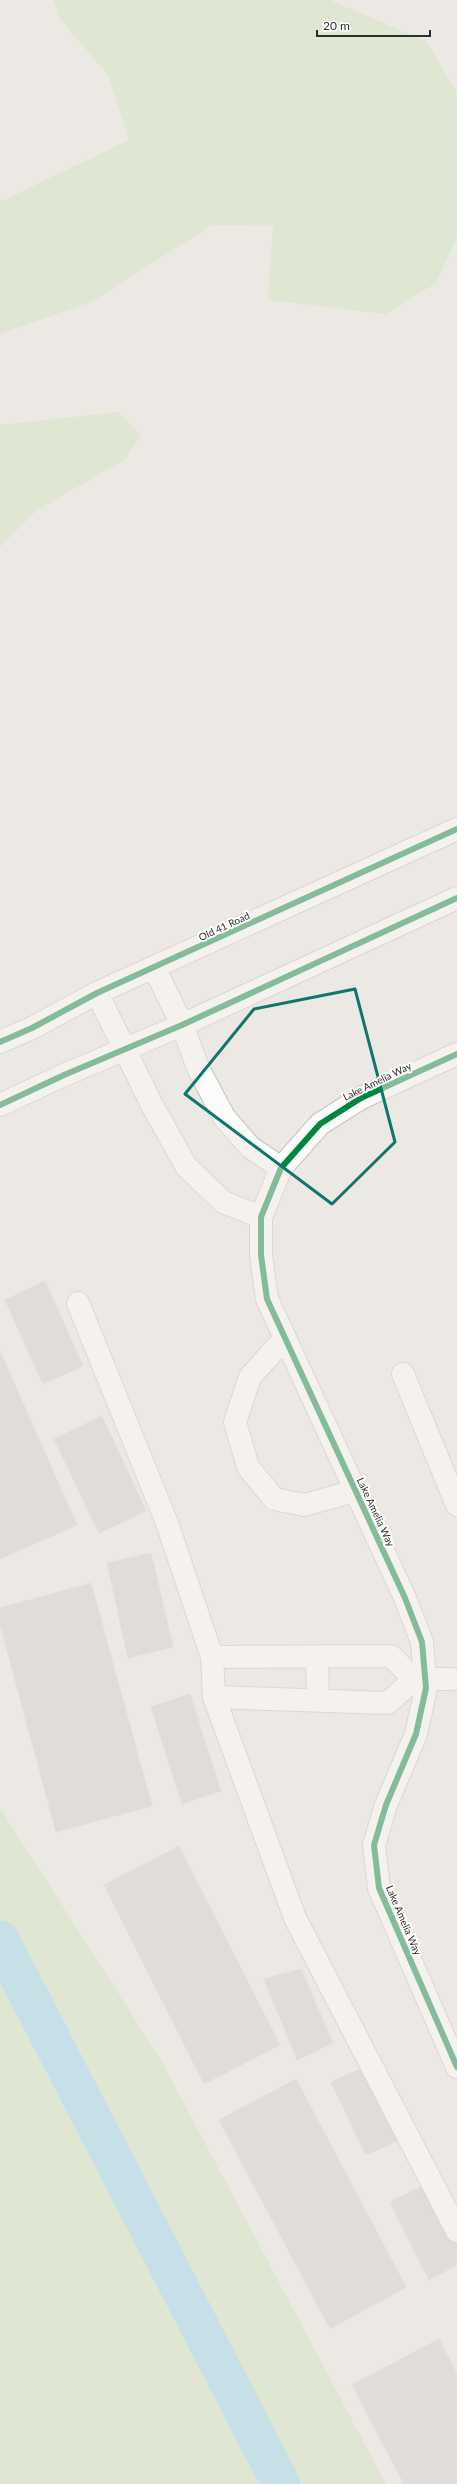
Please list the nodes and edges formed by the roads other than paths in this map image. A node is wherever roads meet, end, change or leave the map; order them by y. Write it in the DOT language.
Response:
graph roads {
  1 [pos="457,829"];
  2 [pos="457,898"];
  3 [pos="155,969"];
  4 [pos="97,993"];
  5 [pos="182,1025"];
  6 [pos="0,1042"];
  7 [pos="124,1050"];
  8 [pos="457,1054"];
  9 [pos="0,1105"];
  10 [pos="281,1168"];
  11 [pos="261,1217"];
  12 [pos="78,1303"];
  13 [pos="285,1338"];
  14 [pos="403,1374"];
  15 [pos="356,1491"];
  16 [pos="457,1505"];
  17 [pos="317,1656"];
  18 [pos="212,1657"];
  19 [pos="419,1678"];
  20 [pos="455,1678"];
  21 [pos="214,1697"];
  22 [pos="318,1700"];
  23 [pos="457,2067"];
  24 [pos="457,2231"];
  1 -- 3 [label="street, Old 41 Road"];
  2 -- 5 [label="street"];
  3 -- 4 [label="street, Old 41 Road"];
  3 -- 5 [label="street"];
  4 -- 6 [label="street, Old 41 Road"];
  4 -- 7 [label="street"];
  5 -- 7 [label="street"];
  5 -- 10 [label="street"];
  7 -- 9 [label="street"];
  7 -- 11 [label="street"];
  8 -- 10 [label="street, Lake Amelia Way"];
  10 -- 11 [label="street, Lake Amelia Way"];
  11 -- 13 [label="street, Lake Amelia Way"];
  12 -- 18 [label="street"];
  13 -- 15 [label="street, Lake Amelia Way"];
  13 -- 15 [label="street"];
  14 -- 16 [label="street"];
  15 -- 19 [label="street, Lake Amelia Way"];
  17 -- 18 [label="street"];
  17 -- 19 [label="street"];
  17 -- 22 [label="street"];
  18 -- 21 [label="street"];
  19 -- 20 [label="street"];
  19 -- 22 [label="street"];
  19 -- 23 [label="street, Lake Amelia Way"];
  21 -- 22 [label="street"];
  21 -- 24 [label="street"];
}
